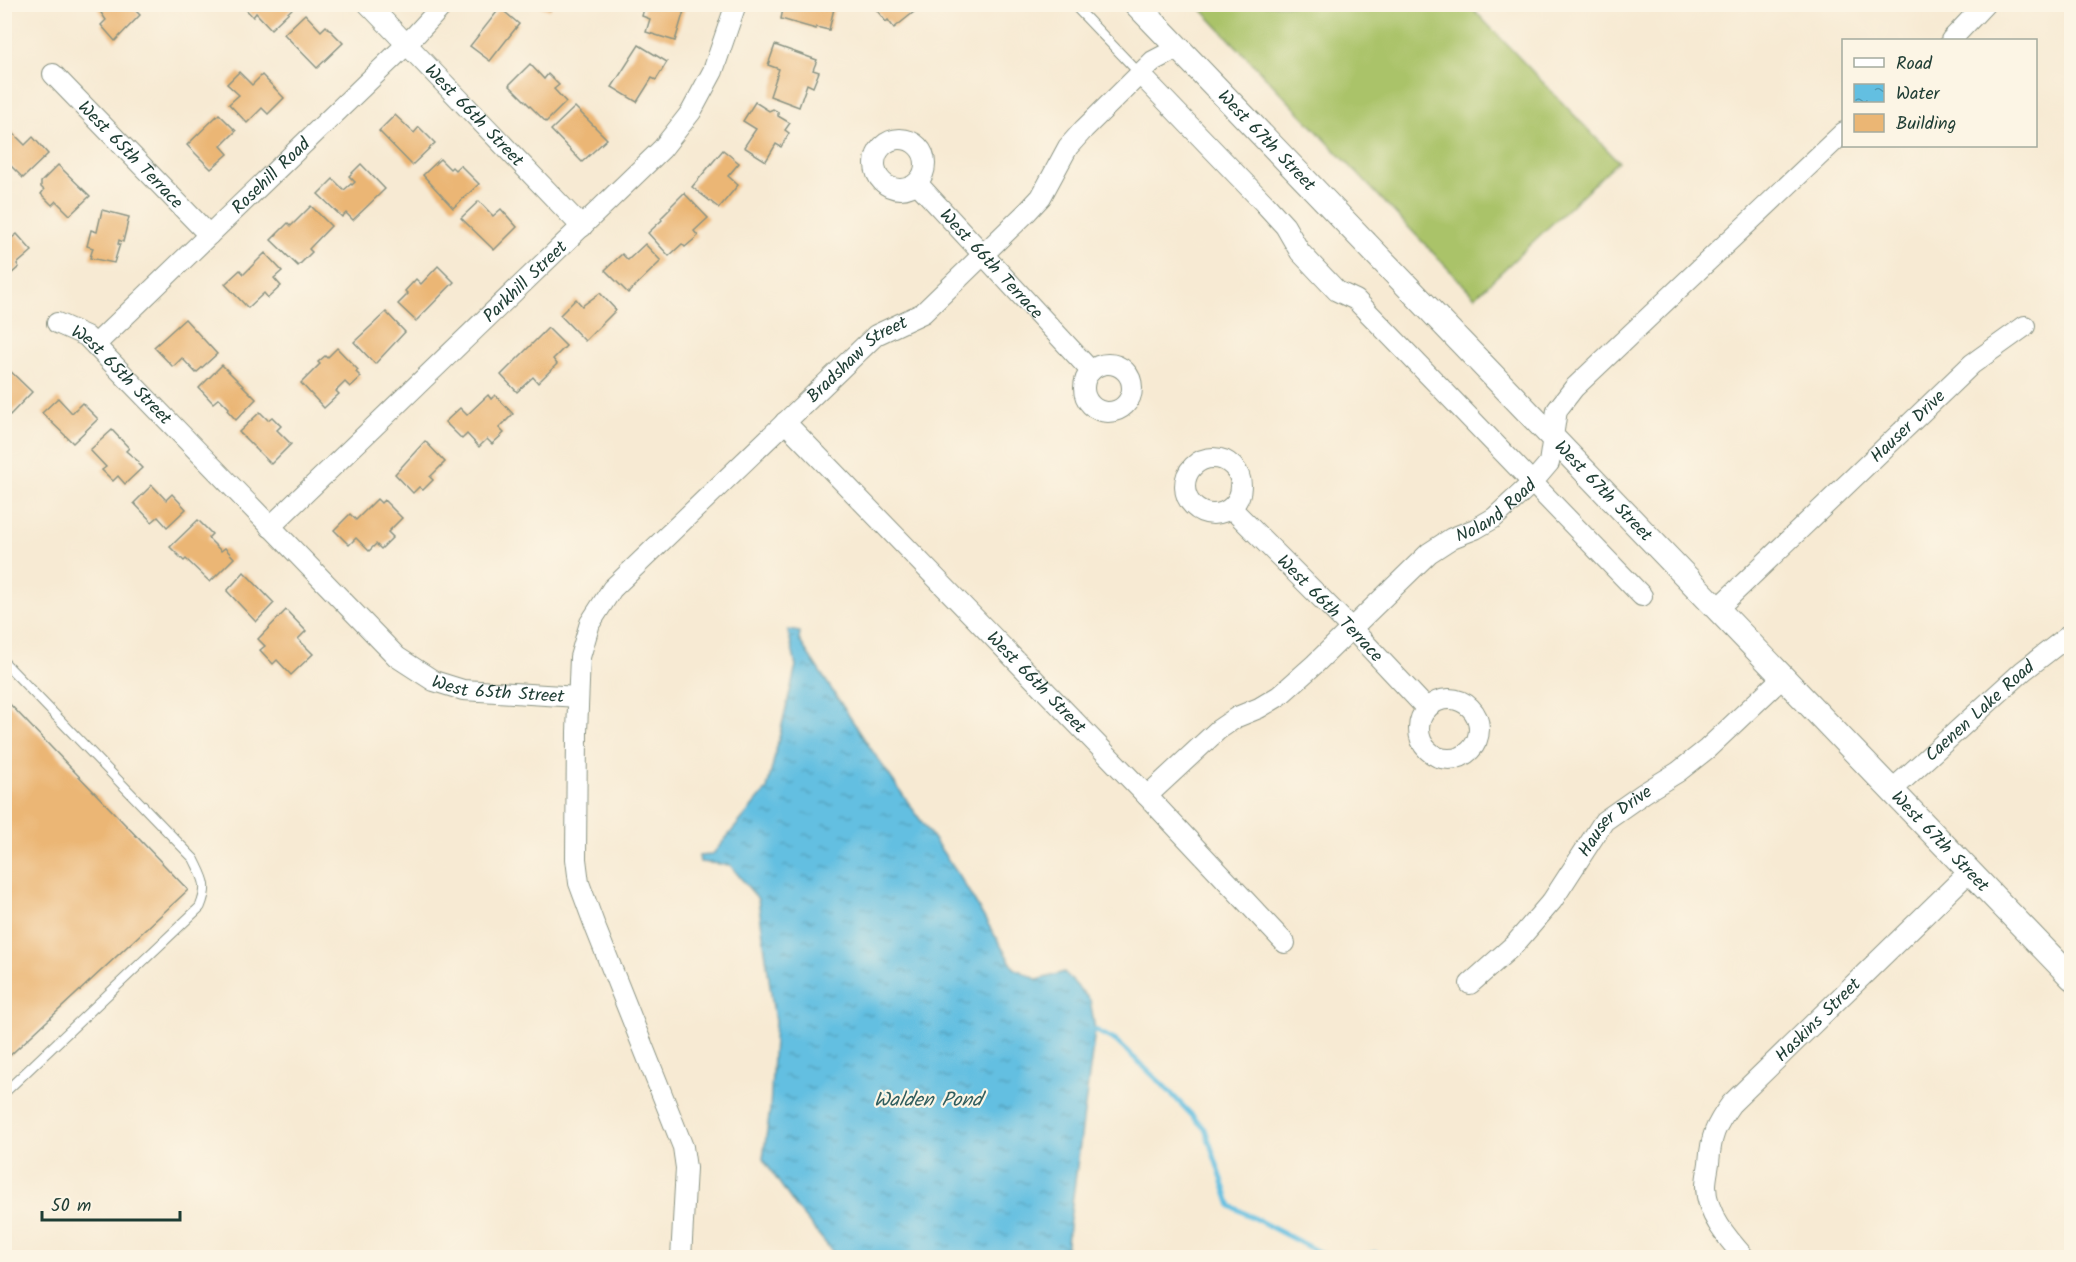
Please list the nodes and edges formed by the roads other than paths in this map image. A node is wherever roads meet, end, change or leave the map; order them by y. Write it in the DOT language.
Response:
graph roads {
  1 [pos="368,4"];
  2 [pos="444,4"];
  3 [pos="736,4"];
  4 [pos="1074,4"];
  5 [pos="1136,4"];
  6 [pos="1985,4"];
  7 [pos="1952,39"];
  8 [pos="407,44"];
  9 [pos="1178,48"];
  10 [pos="53,74"];
  11 [pos="1140,74"];
  12 [pos="1842,134"];
  13 [pos="917,183"];
  14 [pos="582,227"];
  15 [pos="209,235"];
  16 [pos="984,254"];
  17 [pos="57,323"];
  18 [pos="2025,326"];
  19 [pos="95,345"];
  20 [pos="1091,370"];
  21 [pos="785,422"];
  22 [pos="1552,439"];
  23 [pos="1532,483"];
  24 [pos="1231,508"];
  25 [pos="270,527"];
  26 [pos="1642,596"];
  27 [pos="1717,609"];
  28 [pos="1351,628"];
  29 [pos="2072,633"];
  30 [pos="4,662"];
  31 [pos="1782,678"];
  32 [pos="578,697"];
  33 [pos="1427,710"];
  34 [pos="1892,790"];
  35 [pos="1147,796"];
  36 [pos="1969,872"];
  37 [pos="1285,943"];
  38 [pos="2072,978"];
  39 [pos="1470,984"];
  40 [pos="4,1093"];
  41 [pos="681,1257"];
  42 [pos="1745,1257"];
  1 -- 8 [label="street, West 66th Street"];
  2 -- 8 [label="street, Rosehill Road"];
  3 -- 14 [label="street, Parkhill Street"];
  4 -- 11 [label="lane"];
  5 -- 9 [label="street, West 67th Street"];
  6 -- 7 [label="street"];
  8 -- 14 [label="street, West 66th Street"];
  8 -- 15 [label="street, Rosehill Road"];
  9 -- 11 [label="street, Bradshaw Street"];
  9 -- 22 [label="street, West 67th Street"];
  10 -- 15 [label="street, West 65th Terrace"];
  11 -- 16 [label="street, Bradshaw Street"];
  11 -- 23 [label="street"];
  12 -- 22 [label="street, Noland Road"];
  13 -- 16 [label="street, West 66th Terrace"];
  14 -- 25 [label="street, Parkhill Street"];
  15 -- 19 [label="street, Rosehill Road"];
  16 -- 20 [label="street, West 66th Terrace"];
  16 -- 21 [label="street, Bradshaw Street"];
  17 -- 19 [label="street, West 65th Street"];
  18 -- 27 [label="street, Hauser Drive"];
  19 -- 25 [label="street, West 65th Street"];
  21 -- 32 [label="street, Bradshaw Street"];
  21 -- 35 [label="street, West 66th Street"];
  22 -- 23 [label="street, Noland Road"];
  22 -- 27 [label="street, West 67th Street"];
  23 -- 26 [label="street"];
  23 -- 28 [label="street, Noland Road"];
  24 -- 28 [label="street, West 66th Terrace"];
  25 -- 32 [label="street, West 65th Street"];
  27 -- 31 [label="street, West 67th Street"];
  28 -- 33 [label="street, West 66th Terrace"];
  28 -- 35 [label="street, Noland Road"];
  29 -- 34 [label="street, Caenen Lake Road"];
  30 -- 40 [label="lane"];
  31 -- 34 [label="street, West 67th Street"];
  31 -- 39 [label="street, Hauser Drive"];
  32 -- 41 [label="street, West 65th Street"];
  34 -- 36 [label="street, West 67th Street"];
  35 -- 37 [label="street, West 66th Street"];
  36 -- 38 [label="street, West 67th Street"];
  36 -- 42 [label="street, Haskins Street"];
}
